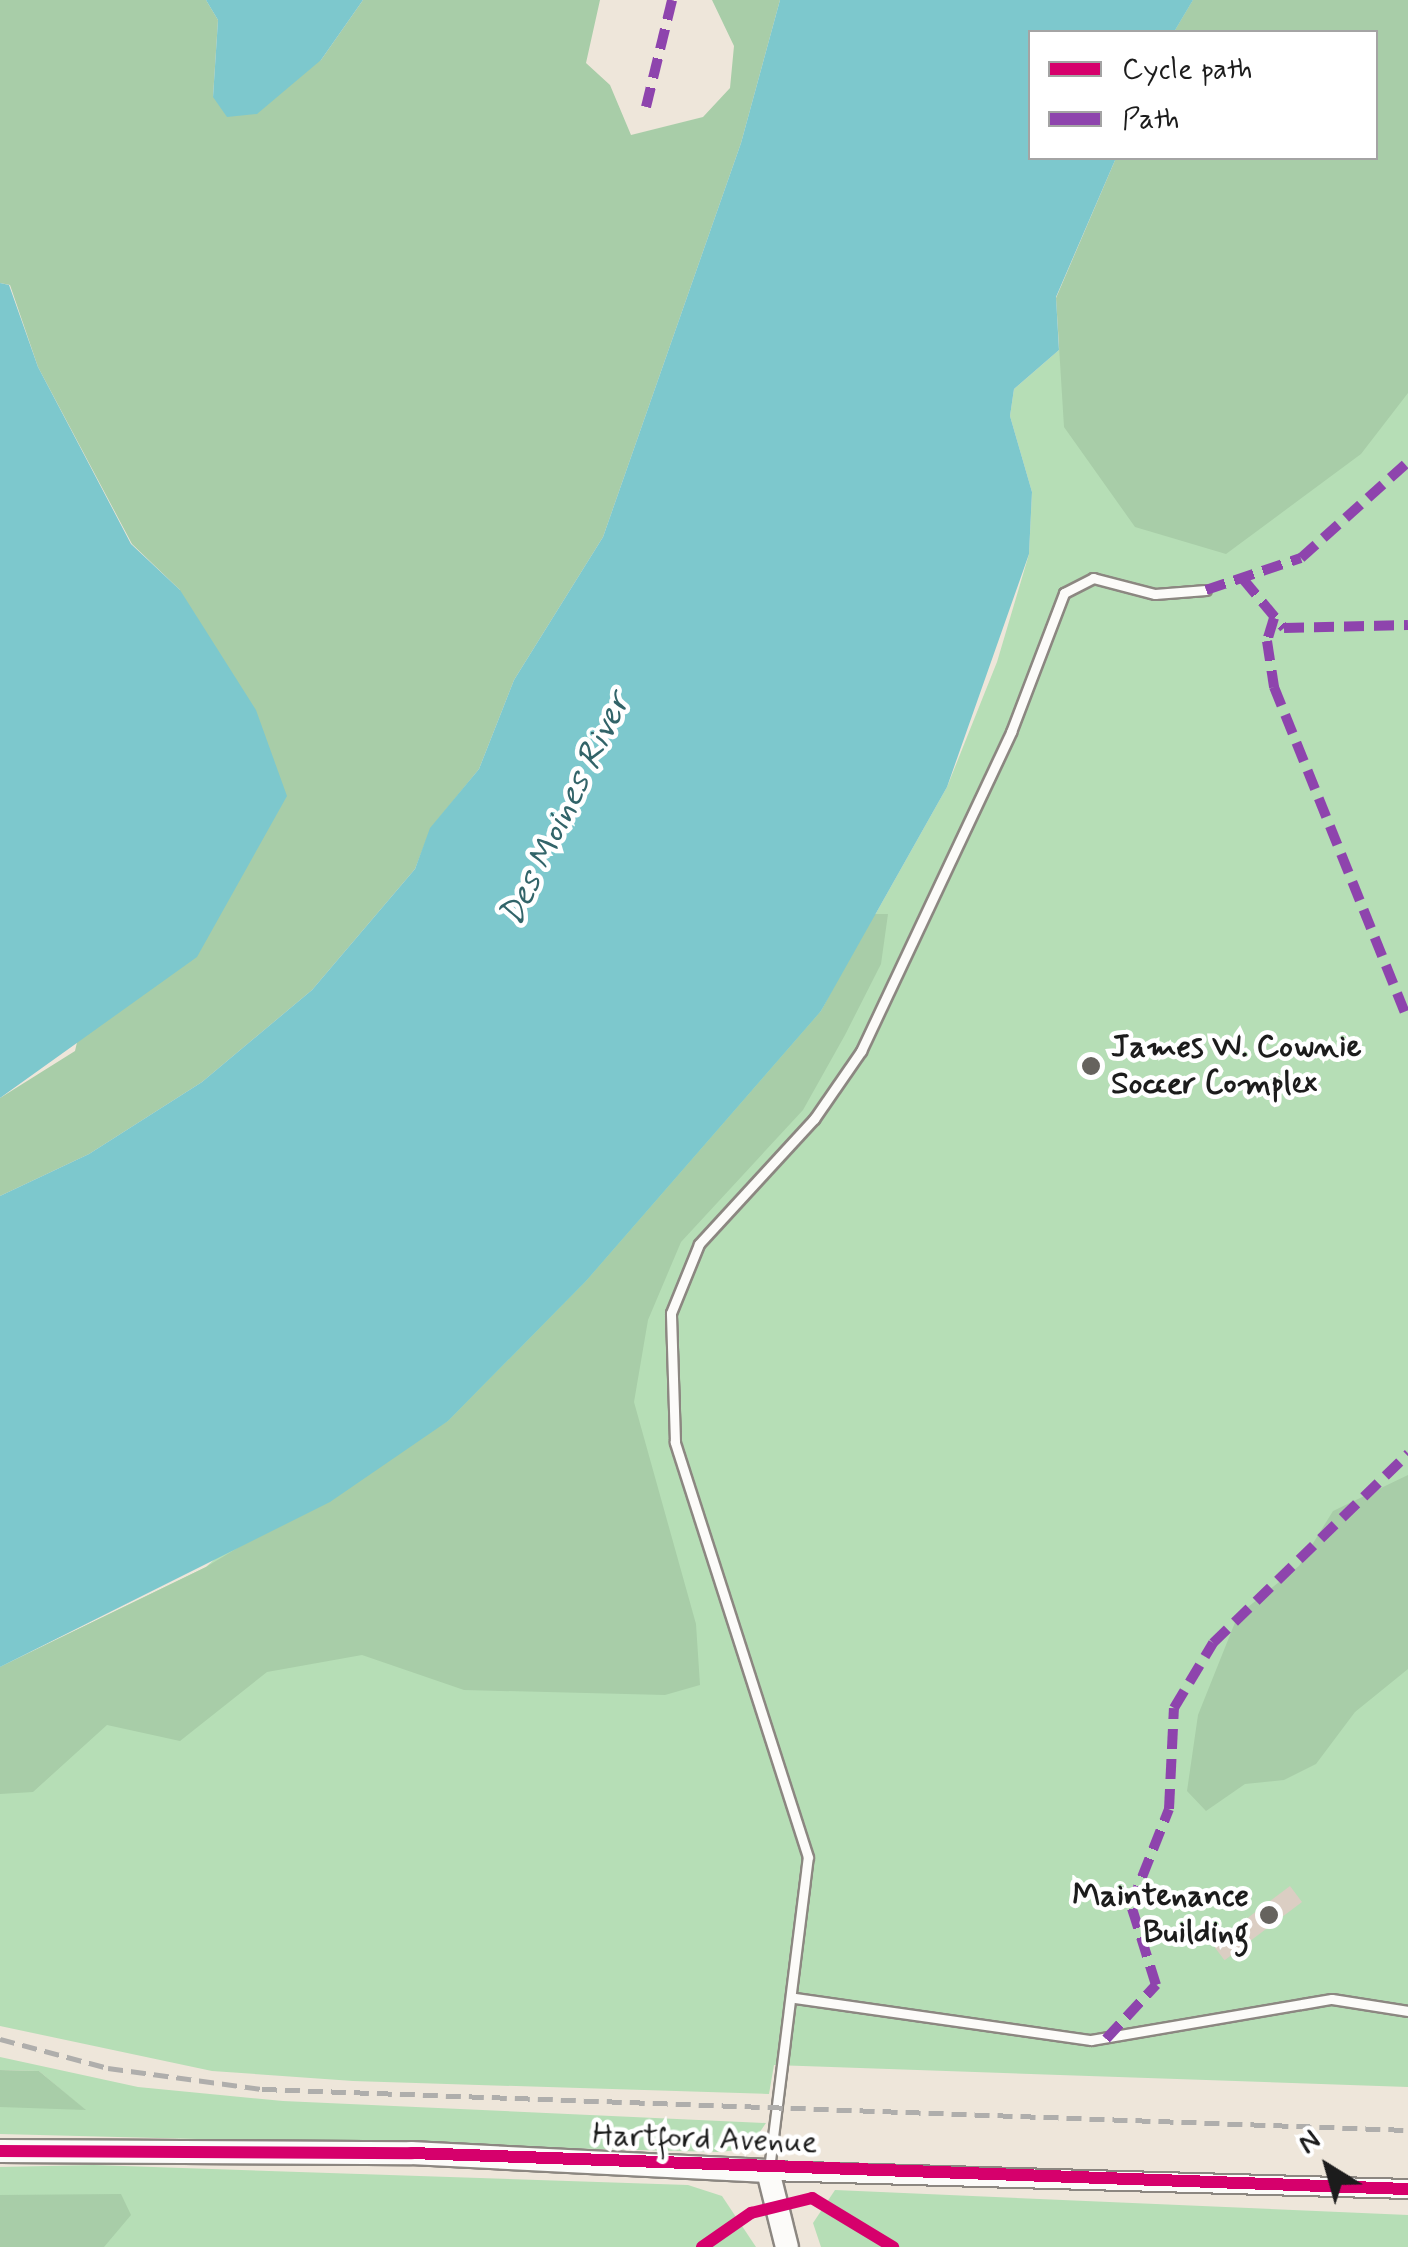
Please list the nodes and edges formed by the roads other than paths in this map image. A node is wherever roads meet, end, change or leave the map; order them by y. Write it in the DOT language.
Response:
graph roads {
  1 [pos="1206,590"];
  2 [pos="794,1998"];
  3 [pos="1408,2011"];
  4 [pos="0,2151"];
  5 [pos="768,2172"];
  6 [pos="1408,2189"];
  7 [pos="787,2247"];
  1 -- 2 [label="lane"];
  2 -- 3 [label="lane"];
  2 -- 5 [label="lane"];
  4 -- 5 [label="street, Hartford Avenue"];
  5 -- 6 [label="street, Hartford Avenue"];
  5 -- 7 [label="street"];
}
